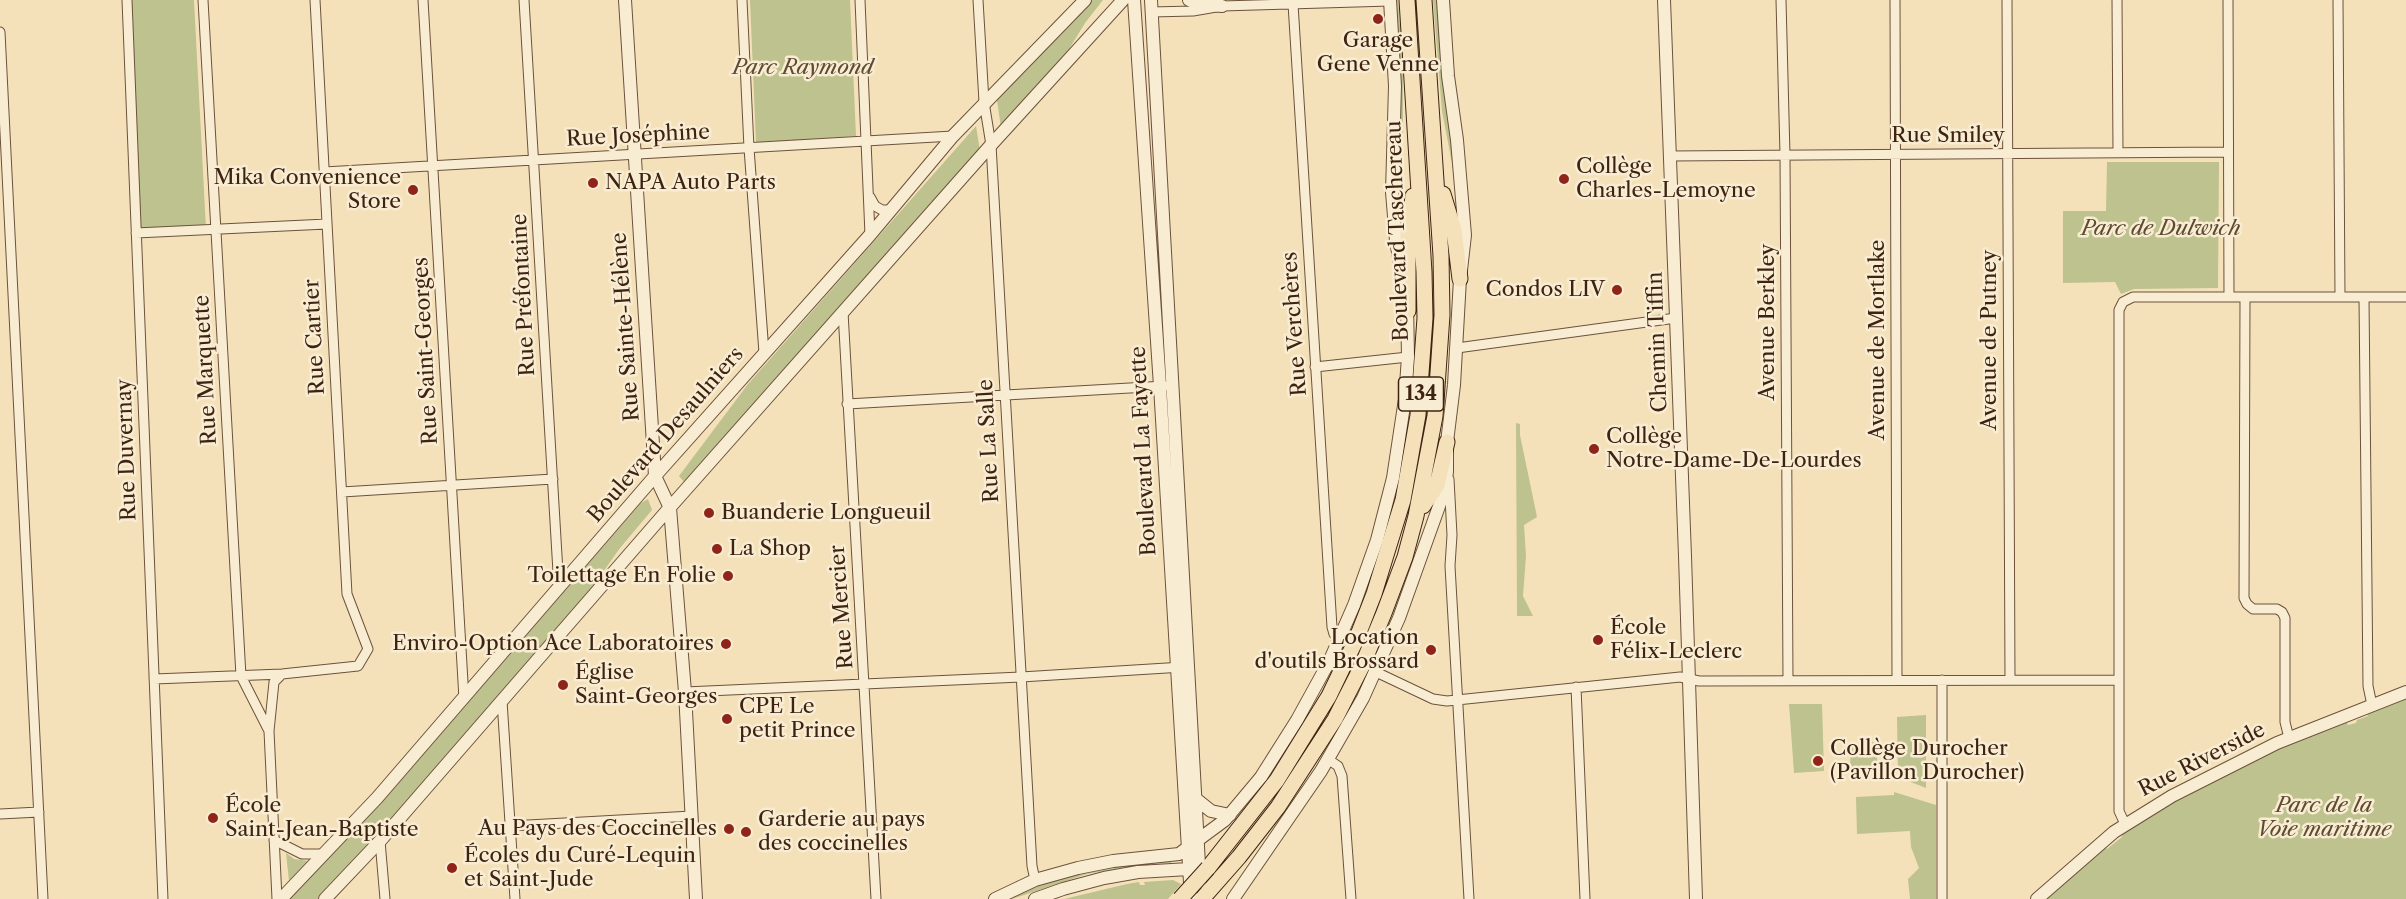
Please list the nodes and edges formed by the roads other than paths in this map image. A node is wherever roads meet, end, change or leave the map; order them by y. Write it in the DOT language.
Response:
graph roads {
  1 [pos="127,0"];
  2 [pos="203,0"];
  3 [pos="315,0"];
  4 [pos="423,0"];
  5 [pos="524,0"];
  6 [pos="625,0"];
  7 [pos="742,0"];
  8 [pos="860,0"];
  9 [pos="978,0"];
  10 [pos="1085,0"];
  11 [pos="1123,0"];
  12 [pos="1134,0"];
  13 [pos="1189,0"];
  14 [pos="1390,0"];
  15 [pos="1407,0"];
  16 [pos="1424,0"];
  17 [pos="1443,0"];
  18 [pos="1664,0"];
  19 [pos="1781,0"];
  20 [pos="1895,0"];
  21 [pos="2007,0"];
  22 [pos="2117,0"];
  23 [pos="2228,0"];
  24 [pos="2338,0"];
  25 [pos="1293,4"];
  26 [pos="1151,6"];
  27 [pos="1222,6"];
  28 [pos="1108,17"];
  29 [pos="1136,26"];
  30 [pos="0,32"];
  31 [pos="984,102"];
  32 [pos="953,136"];
  33 [pos="867,141"];
  34 [pos="991,146"];
  35 [pos="749,148"];
  36 [pos="2227,152"];
  37 [pos="2118,153"];
  38 [pos="633,154"];
  39 [pos="1896,154"];
  40 [pos="2007,154"];
  41 [pos="1785,155"];
  42 [pos="1669,156"];
  43 [pos="534,160"];
  44 [pos="1418,161"];
  45 [pos="433,165"];
  46 [pos="1435,166"];
  47 [pos="324,172"];
  48 [pos="869,195"];
  49 [pos="891,210"];
  50 [pos="327,224"];
  51 [pos="216,229"];
  52 [pos="136,233"];
  53 [pos="870,235"];
  54 [pos="0,269"];
  55 [pos="12,269"];
  56 [pos="1460,279"];
  57 [pos="2229,297"];
  58 [pos="2340,297"];
  59 [pos="2406,297"];
  60 [pos="2245,298"];
  61 [pos="2364,298"];
  62 [pos="1408,311"];
  63 [pos="843,312"];
  64 [pos="1676,318"];
  65 [pos="1457,348"];
  66 [pos="764,353"];
  67 [pos="1408,357"];
  68 [pos="1315,368"];
  69 [pos="1160,386"];
  70 [pos="1173,386"];
  71 [pos="1005,396"];
  72 [pos="847,404"];
  73 [pos="1447,442"];
  74 [pos="1448,472"];
  75 [pos="655,476"];
  76 [pos="553,479"];
  77 [pos="452,485"];
  78 [pos="342,492"];
  79 [pos="670,508"];
  80 [pos="1416,516"];
  81 [pos="559,588"];
  82 [pos="1340,638"];
  83 [pos="1182,667"];
  84 [pos="1376,672"];
  85 [pos="282,674"];
  86 [pos="241,676"];
  87 [pos="1021,677"];
  88 [pos="154,679"];
  89 [pos="1690,680"];
  90 [pos="1788,680"];
  91 [pos="1897,680"];
  92 [pos="1942,680"];
  93 [pos="2010,680"];
  94 [pos="2118,680"];
  95 [pos="865,684"];
  96 [pos="1576,687"];
  97 [pos="686,692"];
  98 [pos="2406,692"];
  99 [pos="464,699"];
  100 [pos="502,700"];
  101 [pos="1459,700"];
  102 [pos="2372,705"];
  103 [pos="269,731"];
  104 [pos="2289,738"];
  105 [pos="1329,759"];
  106 [pos="1196,799"];
  107 [pos="39,812"];
  108 [pos="0,814"];
  109 [pos="1230,815"];
  110 [pos="692,816"];
  111 [pos="2125,824"];
  112 [pos="510,826"];
  113 [pos="274,840"];
  114 [pos="1198,840"];
  115 [pos="380,841"];
  116 [pos="1187,850"];
  117 [pos="323,854"];
  118 [pos="1203,863"];
  119 [pos="1189,869"];
  120 [pos="1035,880"];
  121 [pos="1204,896"];
  122 [pos="44,899"];
  123 [pos="163,899"];
  124 [pos="279,899"];
  125 [pos="325,899"];
  126 [pos="385,899"];
  127 [pos="515,899"];
  128 [pos="696,899"];
  129 [pos="876,899"];
  130 [pos="995,899"];
  131 [pos="1035,899"];
  132 [pos="1180,899"];
  133 [pos="1191,899"];
  134 [pos="1233,899"];
  135 [pos="1351,899"];
  136 [pos="1469,899"];
  137 [pos="1585,899"];
  138 [pos="1696,899"];
  139 [pos="1942,899"];
  140 [pos="2037,899"];
  1 -- 52 [label="street, Rue Duvernay"];
  2 -- 51 [label="street, Rue Marquette"];
  3 -- 47 [label="street, Rue Cartier"];
  4 -- 45 [label="street, Rue Saint-Georges"];
  5 -- 43 [label="street, Rue Préfontaine"];
  6 -- 38 [label="street, Rue Sainte-Hélène"];
  7 -- 35 [label="street"];
  8 -- 33 [label="street"];
  9 -- 31 [label="street, Rue La Salle"];
  10 -- 31 [label="street, Boulevard Desaulniers"];
  11 -- 28 [label="street"];
  12 -- 29 [label="street, Boulevard La Fayette"];
  13 -- 27 [label="street"];
  14 -- 25 [label="street"];
  14 -- 62 [label="street, Boulevard Taschereau"];
  15 -- 44 [label="highway, Boulevard Taschereau / 134"];
  16 -- 46 [label="highway, Boulevard Taschereau / 134"];
  17 -- 56 [label="street"];
  18 -- 42 [label="street, Chemin Tiffin"];
  19 -- 41 [label="street, Avenue Berkley"];
  20 -- 39 [label="street, Avenue de Mortlake"];
  21 -- 40 [label="street, Avenue de Putney"];
  22 -- 37 [label="street"];
  23 -- 36 [label="street"];
  24 -- 58 [label="street"];
  25 -- 27 [label="street"];
  25 -- 68 [label="street, Rue Verchères"];
  26 -- 27 [label="street"];
  26 -- 70 [label="street, Boulevard La Fayette"];
  28 -- 29 [label="street"];
  28 -- 34 [label="street"];
  29 -- 69 [label="street, Boulevard La Fayette"];
  30 -- 55 [label="street"];
  31 -- 32 [label="street, Boulevard Desaulniers"];
  31 -- 34 [label="street, Rue La Salle"];
  32 -- 33 [label="street, Rue Joséphine"];
  32 -- 49 [label="street, Boulevard Desaulniers"];
  33 -- 35 [label="street, Rue Joséphine"];
  33 -- 48 [label="street"];
  34 -- 63 [label="street"];
  34 -- 71 [label="street, Rue La Salle"];
  35 -- 38 [label="street, Rue Joséphine"];
  35 -- 66 [label="street"];
  36 -- 37 [label="street, Rue Smiley"];
  36 -- 57 [label="street"];
  37 -- 40 [label="street, Rue Smiley"];
  38 -- 43 [label="street, Rue Joséphine"];
  38 -- 75 [label="street, Rue Sainte-Hélène"];
  39 -- 40 [label="street, Rue Smiley"];
  39 -- 41 [label="street, Rue Smiley"];
  39 -- 91 [label="street, Avenue de Mortlake"];
  40 -- 93 [label="street, Avenue de Putney"];
  41 -- 42 [label="street, Rue Smiley"];
  41 -- 90 [label="street, Avenue Berkley"];
  42 -- 64 [label="street, Chemin Tiffin"];
  43 -- 45 [label="street, Rue Joséphine"];
  43 -- 76 [label="street, Rue Préfontaine"];
  44 -- 62 [label="highway"];
  44 -- 118 [label="highway, Boulevard Taschereau / 134"];
  45 -- 47 [label="street, Rue Joséphine"];
  45 -- 77 [label="street, Rue Saint-Georges"];
  46 -- 56 [label="highway"];
  46 -- 80 [label="highway, Boulevard Taschereau / 134"];
  47 -- 50 [label="street, Rue Cartier"];
  48 -- 49 [label="street"];
  48 -- 53 [label="street"];
  49 -- 53 [label="street, Boulevard Desaulniers"];
  50 -- 51 [label="street"];
  50 -- 78 [label="street, Rue Cartier"];
  51 -- 52 [label="street"];
  51 -- 86 [label="street, Rue Marquette"];
  52 -- 88 [label="street, Rue Duvernay"];
  53 -- 66 [label="street, Boulevard Desaulniers"];
  54 -- 55 [label="street"];
  55 -- 107 [label="street"];
  56 -- 65 [label="street"];
  57 -- 60 [label="street"];
  57 -- 94 [label="street"];
  58 -- 60 [label="street"];
  58 -- 61 [label="street"];
  59 -- 61 [label="street"];
  60 -- 104 [label="street"];
  61 -- 102 [label="street"];
  62 -- 67 [label="street, Boulevard Taschereau"];
  63 -- 72 [label="street, Rue Mercier"];
  63 -- 79 [label="street"];
  64 -- 65 [label="street"];
  64 -- 89 [label="street, Chemin Tiffin"];
  65 -- 73 [label="street"];
  66 -- 75 [label="street, Boulevard Desaulniers"];
  67 -- 68 [label="street"];
  67 -- 82 [label="street, Boulevard Taschereau"];
  68 -- 82 [label="street, Rue Verchères"];
  69 -- 70 [label="street"];
  69 -- 71 [label="street"];
  69 -- 83 [label="street, Boulevard La Fayette"];
  70 -- 83 [label="street, Boulevard La Fayette"];
  71 -- 72 [label="street"];
  71 -- 87 [label="street, Rue La Salle"];
  72 -- 95 [label="street, Rue Mercier"];
  73 -- 74 [label="street"];
  73 -- 80 [label="highway"];
  74 -- 84 [label="street"];
  74 -- 101 [label="street"];
  75 -- 79 [label="street, Rue Sainte-Hélène"];
  75 -- 81 [label="street, Boulevard Desaulniers"];
  76 -- 77 [label="street"];
  76 -- 81 [label="street, Rue Préfontaine"];
  77 -- 78 [label="street"];
  77 -- 99 [label="street, Rue Saint-Georges"];
  78 -- 85 [label="street, Rue Cartier"];
  79 -- 97 [label="street, Rue Sainte-Hélène"];
  79 -- 100 [label="street"];
  80 -- 121 [label="highway, Boulevard Taschereau / 134"];
  81 -- 99 [label="street, Boulevard Desaulniers"];
  82 -- 109 [label="street, Boulevard Taschereau"];
  83 -- 87 [label="street"];
  83 -- 106 [label="street, Boulevard La Fayette"];
  83 -- 116 [label="street, Boulevard La Fayette"];
  84 -- 101 [label="street"];
  84 -- 105 [label="street"];
  85 -- 86 [label="street"];
  85 -- 103 [label="street, Rue Marquette"];
  86 -- 88 [label="street"];
  86 -- 103 [label="street, Rue Marquette"];
  87 -- 95 [label="street"];
  87 -- 120 [label="street, Rue La Salle"];
  88 -- 123 [label="street, Rue Duvernay"];
  89 -- 90 [label="street"];
  89 -- 96 [label="street"];
  89 -- 138 [label="street, Chemin Tiffin"];
  90 -- 91 [label="street"];
  91 -- 92 [label="street"];
  92 -- 93 [label="street"];
  92 -- 139 [label="street"];
  93 -- 94 [label="street"];
  94 -- 111 [label="street"];
  95 -- 97 [label="street"];
  95 -- 129 [label="street, Rue Mercier"];
  96 -- 101 [label="street"];
  96 -- 137 [label="street"];
  97 -- 110 [label="street, Rue Sainte-Hélène"];
  98 -- 102 [label="street, Rue Riverside"];
  99 -- 117 [label="street, Boulevard Desaulniers"];
  100 -- 112 [label="street"];
  100 -- 115 [label="street"];
  101 -- 136 [label="street"];
  102 -- 104 [label="street, Rue Riverside"];
  103 -- 113 [label="street, Rue Marquette"];
  104 -- 111 [label="street, Rue Riverside"];
  105 -- 134 [label="street"];
  105 -- 135 [label="street"];
  106 -- 109 [label="street"];
  106 -- 114 [label="street, Boulevard La Fayette"];
  107 -- 108 [label="street"];
  107 -- 122 [label="street"];
  109 -- 114 [label="street, Boulevard Taschereau"];
  110 -- 112 [label="street"];
  110 -- 128 [label="street, Rue Sainte-Hélène"];
  111 -- 140 [label="street, Rue Riverside"];
  112 -- 127 [label="street"];
  113 -- 117 [label="street"];
  113 -- 124 [label="street, Rue Marquette"];
  114 -- 116 [label="street, Boulevard Taschereau"];
  114 -- 118 [label="street, Boulevard La Fayette"];
  115 -- 125 [label="street"];
  115 -- 126 [label="street"];
  116 -- 119 [label="street, Boulevard La Fayette"];
  116 -- 120 [label="street"];
  117 -- 124 [label="street, Boulevard Desaulniers"];
  118 -- 119 [label="street"];
  118 -- 121 [label="street, Boulevard La Fayette"];
  118 -- 132 [label="highway, Boulevard Taschereau / 134, bridge"];
  119 -- 131 [label="street"];
  119 -- 133 [label="street, Boulevard La Fayette"];
  120 -- 130 [label="street"];
}
